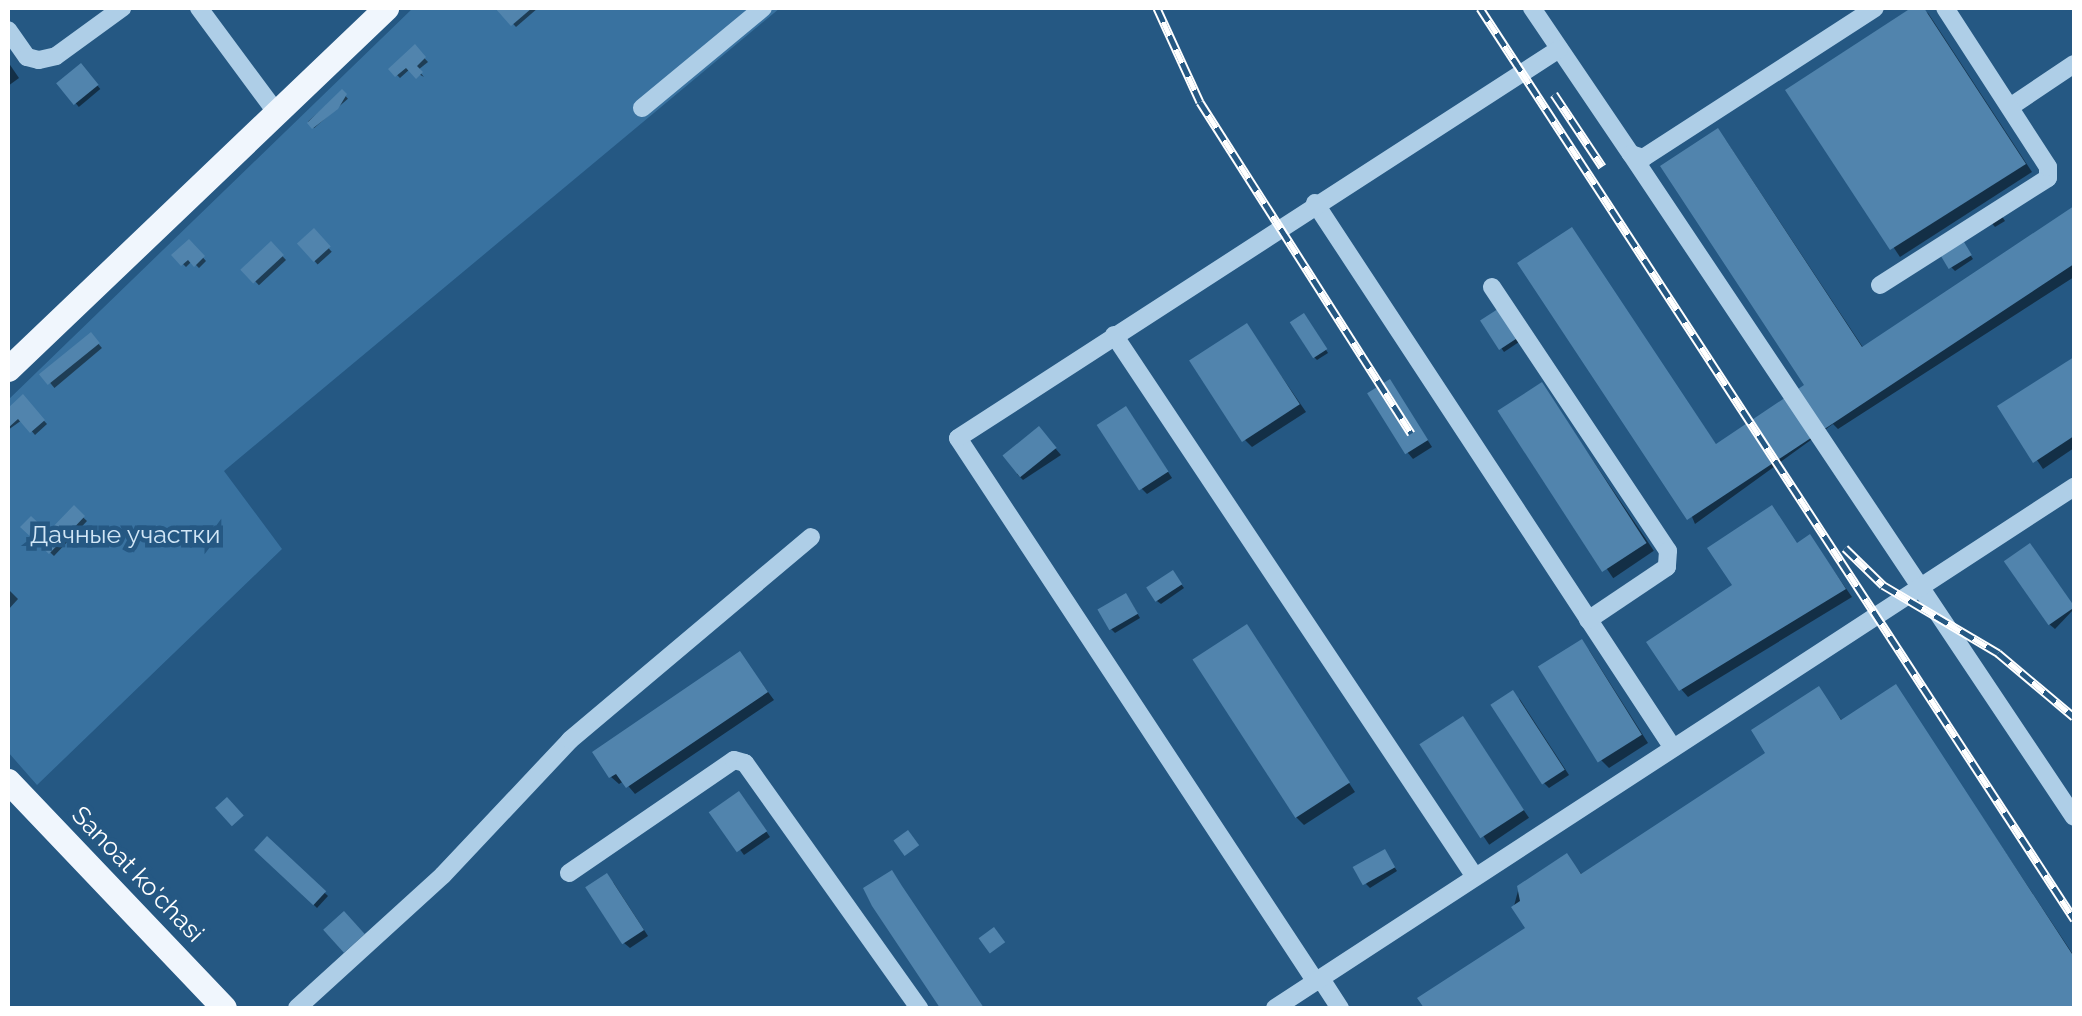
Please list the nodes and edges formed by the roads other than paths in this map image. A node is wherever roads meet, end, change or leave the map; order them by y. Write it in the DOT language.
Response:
graph roads {
  1 [pos="122,8"];
  2 [pos="199,8"];
  3 [pos="386,8"];
  4 [pos="763,8"];
  5 [pos="1532,8"];
  6 [pos="1874,8"];
  7 [pos="1945,8"];
  8 [pos="8,30"];
  9 [pos="1559,49"];
  10 [pos="2074,64"];
  11 [pos="2010,107"];
  12 [pos="642,108"];
  13 [pos="276,112"];
  14 [pos="1631,154"];
  15 [pos="1315,203"];
  16 [pos="1880,285"];
  17 [pos="1492,287"];
  18 [pos="1114,335"];
  19 [pos="8,369"];
  20 [pos="2074,487"];
  21 [pos="812,537"];
  22 [pos="1920,588"];
  23 [pos="1588,620"];
  24 [pos="1673,748"];
  25 [pos="8,781"];
  26 [pos="2074,817"];
  27 [pos="569,873"];
  28 [pos="1475,878"];
  29 [pos="1319,980"];
  30 [pos="224,1008"];
  31 [pos="297,1008"];
  32 [pos="919,1008"];
  33 [pos="1275,1008"];
  34 [pos="1340,1008"];
  1 -- 8 [label="street"];
  2 -- 13 [label="street"];
  3 -- 13 [label="main road"];
  4 -- 12 [label="street"];
  5 -- 9 [label="street"];
  6 -- 14 [label="street"];
  7 -- 11 [label="street"];
  9 -- 14 [label="street"];
  9 -- 15 [label="street"];
  10 -- 11 [label="street"];
  11 -- 16 [label="street"];
  13 -- 19 [label="main road"];
  14 -- 22 [label="street"];
  15 -- 18 [label="street"];
  15 -- 23 [label="street"];
  17 -- 23 [label="street"];
  18 -- 28 [label="street"];
  18 -- 29 [label="street"];
  20 -- 22 [label="street"];
  21 -- 31 [label="street"];
  22 -- 24 [label="street"];
  22 -- 26 [label="street"];
  23 -- 24 [label="street"];
  24 -- 28 [label="street"];
  25 -- 30 [label="main road, Sanoat ko'chasi"];
  27 -- 32 [label="street"];
  28 -- 29 [label="street"];
  29 -- 33 [label="street"];
  29 -- 34 [label="street"];
}
